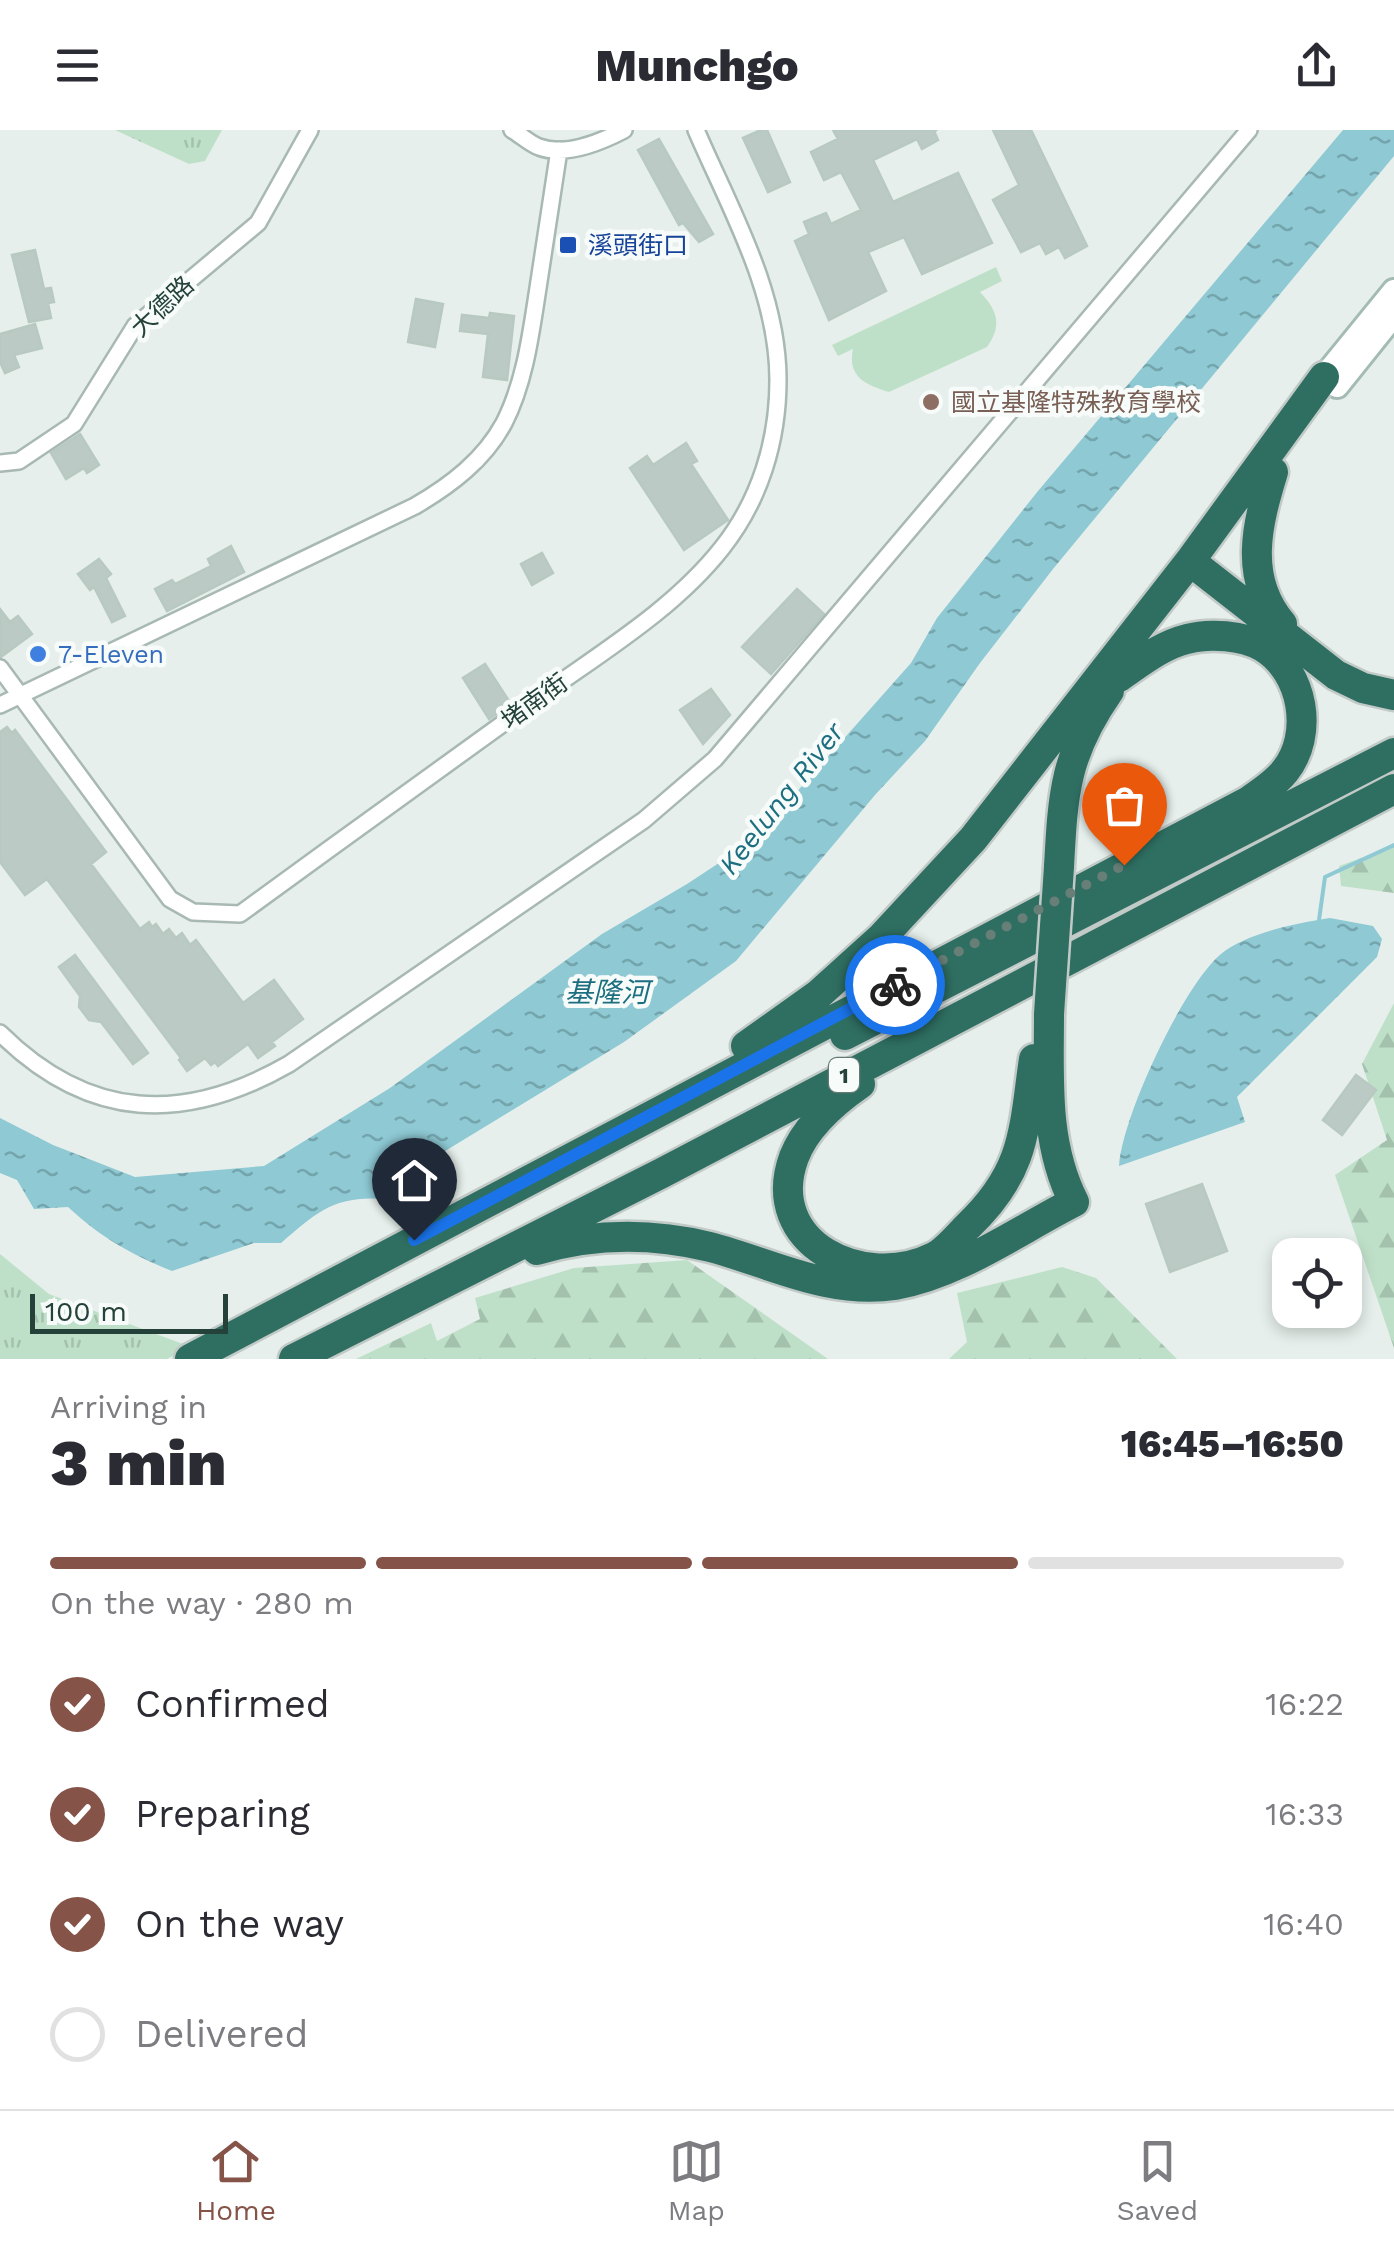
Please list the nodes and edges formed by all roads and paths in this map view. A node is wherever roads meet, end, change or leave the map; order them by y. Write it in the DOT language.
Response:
graph roads {
  1 [pos="310,130"];
  2 [pos="512,130"];
  3 [pos="624,130"];
  4 [pos="696,130"];
  5 [pos="1249,130"];
  6 [pos="559,150"];
  7 [pos="1394,291"];
  8 [pos="1394,316"];
  9 [pos="1330,382"];
  10 [pos="0,464"];
  11 [pos="1273,472"];
  12 [pos="1196,567"];
  13 [pos="1304,650"];
  14 [pos="0,668"];
  15 [pos="1113,671"];
  16 [pos="22,695"];
  17 [pos="1394,695"];
  18 [pos="0,705"];
  19 [pos="1394,753"];
  20 [pos="1394,789"];
  21 [pos="983,1003"];
  22 [pos="1043,1014"];
  23 [pos="0,1034"];
  24 [pos="447,1223"];
  25 [pos="190,1359"];
  26 [pos="216,1359"];
  27 [pos="296,1359"];
  1 -- 10 [label="street, 大德路"];
  2 -- 6 [label="street"];
  3 -- 6 [label="street"];
  4 -- 16 [label="street, 堵南街"];
  5 -- 23 [label="street"];
  6 -- 16 [label="street"];
  7 -- 9 [label="street"];
  8 -- 9 [label="street"];
  9 -- 11 [label="highway"];
  9 -- 12 [label="highway"];
  11 -- 12 [label="highway"];
  11 -- 13 [label="highway"];
  12 -- 13 [label="highway"];
  12 -- 15 [label="highway"];
  13 -- 17 [label="highway"];
  14 -- 16 [label="street"];
  15 -- 22 [label="highway"];
  15 -- 24 [label="highway"];
  15 -- 24 [label="highway"];
  16 -- 18 [label="street"];
  19 -- 26 [label="highway, 1"];
  20 -- 21 [label="highway, 1"];
  21 -- 22 [label="highway"];
  21 -- 27 [label="highway, 1"];
  22 -- 27 [label="highway"];
  24 -- 25 [label="highway"];
}
